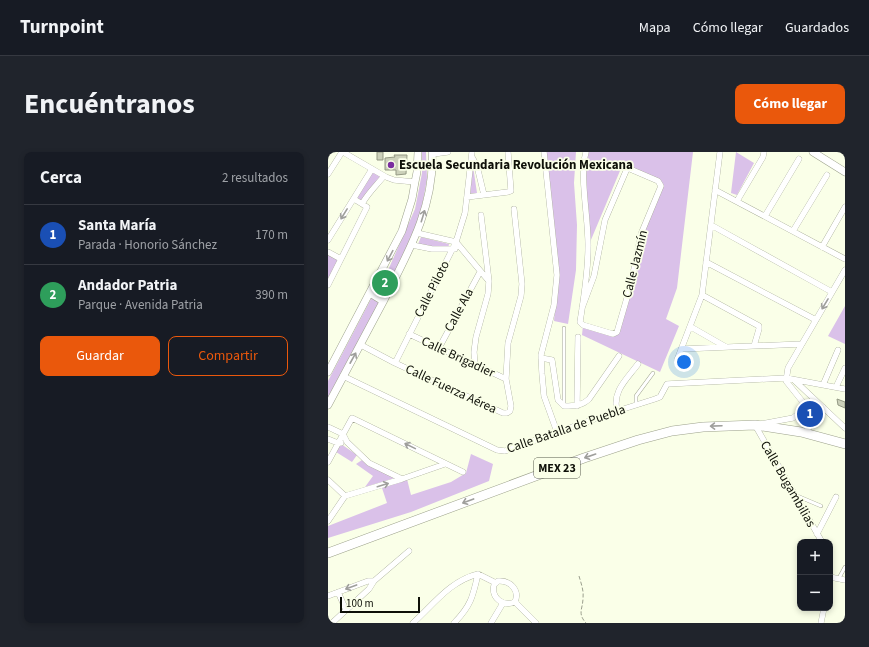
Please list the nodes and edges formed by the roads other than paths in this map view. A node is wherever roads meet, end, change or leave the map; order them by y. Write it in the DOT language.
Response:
graph roads {
  1 [pos="342,152"];
  2 [pos="418,152"];
  3 [pos="448,152"];
  4 [pos="508,152"];
  5 [pos="544,152"];
  6 [pos="586,152"];
  7 [pos="720,152"];
  8 [pos="764,152"];
  9 [pos="813,152"];
  10 [pos="433,153"];
  11 [pos="472,154"];
  12 [pos="824,155"];
  13 [pos="799,159"];
  14 [pos="372,169"];
  15 [pos="845,172"];
  16 [pos="328,174"];
  17 [pos="384,176"];
  18 [pos="827,176"];
  19 [pos="415,182"];
  20 [pos="716,190"];
  21 [pos="484,195"];
  22 [pos="467,197"];
  23 [pos="354,199"];
  24 [pos="737,201"];
  25 [pos="362,204"];
  26 [pos="845,207"];
  27 [pos="514,209"];
  28 [pos="481,215"];
  29 [pos="765,216"];
  30 [pos="711,225"];
  31 [pos="793,231"];
  32 [pos="417,233"];
  33 [pos="328,240"];
  34 [pos="412,245"];
  35 [pos="457,245"];
  36 [pos="822,246"];
  37 [pos="452,250"];
  38 [pos="328,252"];
  39 [pos="341,259"];
  40 [pos="845,259"];
  41 [pos="706,262"];
  42 [pos="845,270"];
  43 [pos="480,272"];
  44 [pos="489,280"];
  45 [pos="328,285"];
  46 [pos="832,292"];
  47 [pos="370,293"];
  48 [pos="702,295"];
  49 [pos="383,301"];
  50 [pos="582,308"];
  51 [pos="816,320"];
  52 [pos="691,327"];
  53 [pos="564,328"];
  54 [pos="409,334"];
  55 [pos="578,337"];
  56 [pos="802,344"];
  57 [pos="360,345"];
  58 [pos="754,346"];
  59 [pos="727,347"];
  60 [pos="439,348"];
  61 [pos="681,349"];
  62 [pos="838,350"];
  63 [pos="619,356"];
  64 [pos="541,358"];
  65 [pos="677,360"];
  66 [pos="395,363"];
  67 [pos="638,364"];
  68 [pos="475,365"];
  69 [pos="845,368"];
  70 [pos="328,372"];
  71 [pos="653,373"];
  72 [pos="343,376"];
  73 [pos="786,378"];
  74 [pos="794,379"];
  75 [pos="506,380"];
  76 [pos="823,385"];
  77 [pos="836,387"];
  78 [pos="845,388"];
  79 [pos="328,405"];
  80 [pos="636,405"];
  81 [pos="564,406"];
  82 [pos="577,406"];
  83 [pos="823,407"];
  84 [pos="617,411"];
  85 [pos="755,426"];
  86 [pos="328,427"];
  87 [pos="845,428"];
  88 [pos="557,432"];
  89 [pos="805,433"];
  90 [pos="342,434"];
  91 [pos="328,439"];
  92 [pos="347,442"];
  93 [pos="338,443"];
  94 [pos="845,444"];
  95 [pos="328,462"];
  96 [pos="445,464"];
  97 [pos="463,472"];
  98 [pos="402,479"];
  99 [pos="328,480"];
  100 [pos="793,494"];
  101 [pos="345,496"];
  102 [pos="836,497"];
  103 [pos="821,506"];
  104 [pos="328,521"];
  105 [pos="816,534"];
  106 [pos="820,539"];
  107 [pos="409,551"];
  108 [pos="328,552"];
  109 [pos="845,567"];
  110 [pos="478,574"];
  111 [pos="842,579"];
  112 [pos="374,581"];
  113 [pos="496,582"];
  114 [pos="338,592"];
  115 [pos="328,596"];
  116 [pos="515,602"];
  117 [pos="503,603"];
  118 [pos="346,610"];
  119 [pos="823,611"];
  120 [pos="494,621"];
  121 [pos="332,623"];
  122 [pos="413,623"];
  123 [pos="454,623"];
  124 [pos="536,623"];
  125 [pos="821,623"];
  1 -- 14 [label="street"];
  1 -- 16 [label="street"];
  2 -- 19 [label="street"];
  3 -- 10 [label="street"];
  4 -- 21 [label="street"];
  5 -- 64 [label="street"];
  6 -- 50 [label="street, Calle Jazmín"];
  7 -- 20 [label="street"];
  8 -- 24 [label="street"];
  9 -- 12 [label="street"];
  32 -- 10 [label="street, one-way"];
  11 -- 21 [label="street"];
  11 -- 22 [label="street, Calle Piloto"];
  12 -- 15 [label="street"];
  13 -- 29 [label="street"];
  14 -- 17 [label="street"];
  14 -- 23 [label="street"];
  17 -- 19 [label="street"];
  17 -- 25 [label="street"];
  18 -- 31 [label="street"];
  19 -- 47 [label="street, one-way"];
  20 -- 24 [label="street"];
  20 -- 30 [label="street"];
  21 -- 22 [label="street"];
  22 -- 35 [label="street, Calle Piloto"];
  23 -- 25 [label="street"];
  23 -- 33 [label="street, one-way"];
  24 -- 29 [label="street"];
  25 -- 39 [label="street"];
  26 -- 36 [label="street"];
  27 -- 75 [label="street, Calle Fuerza Aérea"];
  28 -- 44 [label="street"];
  29 -- 31 [label="street"];
  30 -- 41 [label="street"];
  30 -- 46 [label="street"];
  31 -- 36 [label="street"];
  32 -- 34 [label="street"];
  32 -- 35 [label="street"];
  34 -- 37 [label="street"];
  34 -- 49 [label="street"];
  35 -- 37 [label="street, Calle Piloto"];
  35 -- 43 [label="street"];
  36 -- 40 [label="street"];
  37 -- 54 [label="street, Calle Piloto"];
  38 -- 39 [label="street"];
  39 -- 45 [label="street"];
  41 -- 48 [label="street"];
  41 -- 51 [label="street"];
  42 -- 46 [label="street"];
  43 -- 44 [label="street"];
  43 -- 60 [label="street, Calle Ala"];
  44 -- 68 [label="street"];
  46 -- 51 [label="street, one-way"];
  47 -- 49 [label="street"];
  47 -- 70 [label="street"];
  48 -- 52 [label="street"];
  48 -- 58 [label="street"];
  49 -- 57 [label="street"];
  50 -- 50 [label="street, Calle Jazmín"];
  51 -- 56 [label="street"];
  52 -- 59 [label="street"];
  52 -- 61 [label="street"];
  53 -- 81 [label="lane"];
  54 -- 60 [label="street, Calle Brigadier"];
  54 -- 66 [label="street, Calle Piloto"];
  55 -- 82 [label="street"];
  56 -- 58 [label="street"];
  56 -- 73 [label="street"];
  57 -- 66 [label="street, Calle Fuerza Aérea"];
  72 -- 57 [label="street, one-way"];
  58 -- 59 [label="street"];
  59 -- 61 [label="street"];
  60 -- 68 [label="street, Calle Brigadier"];
  61 -- 65 [label="street"];
  62 -- 76 [label="street"];
  63 -- 82 [label="street"];
  64 -- 81 [label="street"];
  64 -- 88 [label="street"];
  66 -- 75 [label="street, Calle Fuerza Aérea"];
  67 -- 84 [label="street"];
  68 -- 75 [label="street, Calle Brigadier"];
  69 -- 77 [label="street"];
  71 -- 80 [label="lane"];
  72 -- 79 [label="street"];
  72 -- 88 [label="street, Calle Batalla de Puebla"];
  73 -- 74 [label="street"];
  73 -- 80 [label="street, Calle Batalla de Puebla"];
  73 -- 85 [label="street"];
  74 -- 76 [label="street"];
  74 -- 83 [label="street"];
  76 -- 77 [label="street"];
  77 -- 78 [label="street"];
  80 -- 84 [label="street, Calle Batalla de Puebla"];
  81 -- 82 [label="street"];
  83 -- 87 [label="street"];
  83 -- 89 [label="street"];
  84 -- 88 [label="street, Calle Batalla de Puebla"];
  85 -- 89 [label="highway, MEX 23"];
  85 -- 100 [label="street, Calle Bugambilias"];
  85 -- 108 [label="highway, MEX 23, one-way"];
  86 -- 90 [label="street"];
  89 -- 94 [label="highway, MEX 23"];
  90 -- 92 [label="street"];
  90 -- 93 [label="street"];
  96 -- 90 [label="street, one-way"];
  91 -- 93 [label="street"];
  92 -- 93 [label="street"];
  92 -- 98 [label="street"];
  93 -- 95 [label="street"];
  96 -- 97 [label="street"];
  96 -- 98 [label="street"];
  101 -- 98 [label="street, one-way"];
  99 -- 101 [label="street"];
  100 -- 103 [label="lane"];
  100 -- 105 [label="street, Calle Bugambilias"];
  101 -- 104 [label="street"];
  102 -- 105 [label="street"];
  105 -- 106 [label="street, Calle Bugambilias"];
  107 -- 112 [label="street"];
  109 -- 111 [label="lane"];
  110 -- 113 [label="street"];
  110 -- 122 [label="street"];
  110 -- 123 [label="street"];
  112 -- 114 [label="street, one-way"];
  112 -- 118 [label="street"];
  113 -- 116 [label="street"];
  113 -- 117 [label="street"];
  114 -- 115 [label="street"];
  114 -- 118 [label="street"];
  116 -- 117 [label="street"];
  116 -- 124 [label="street"];
  117 -- 120 [label="street"];
  118 -- 121 [label="street"];
  119 -- 125 [label="street"];
}
